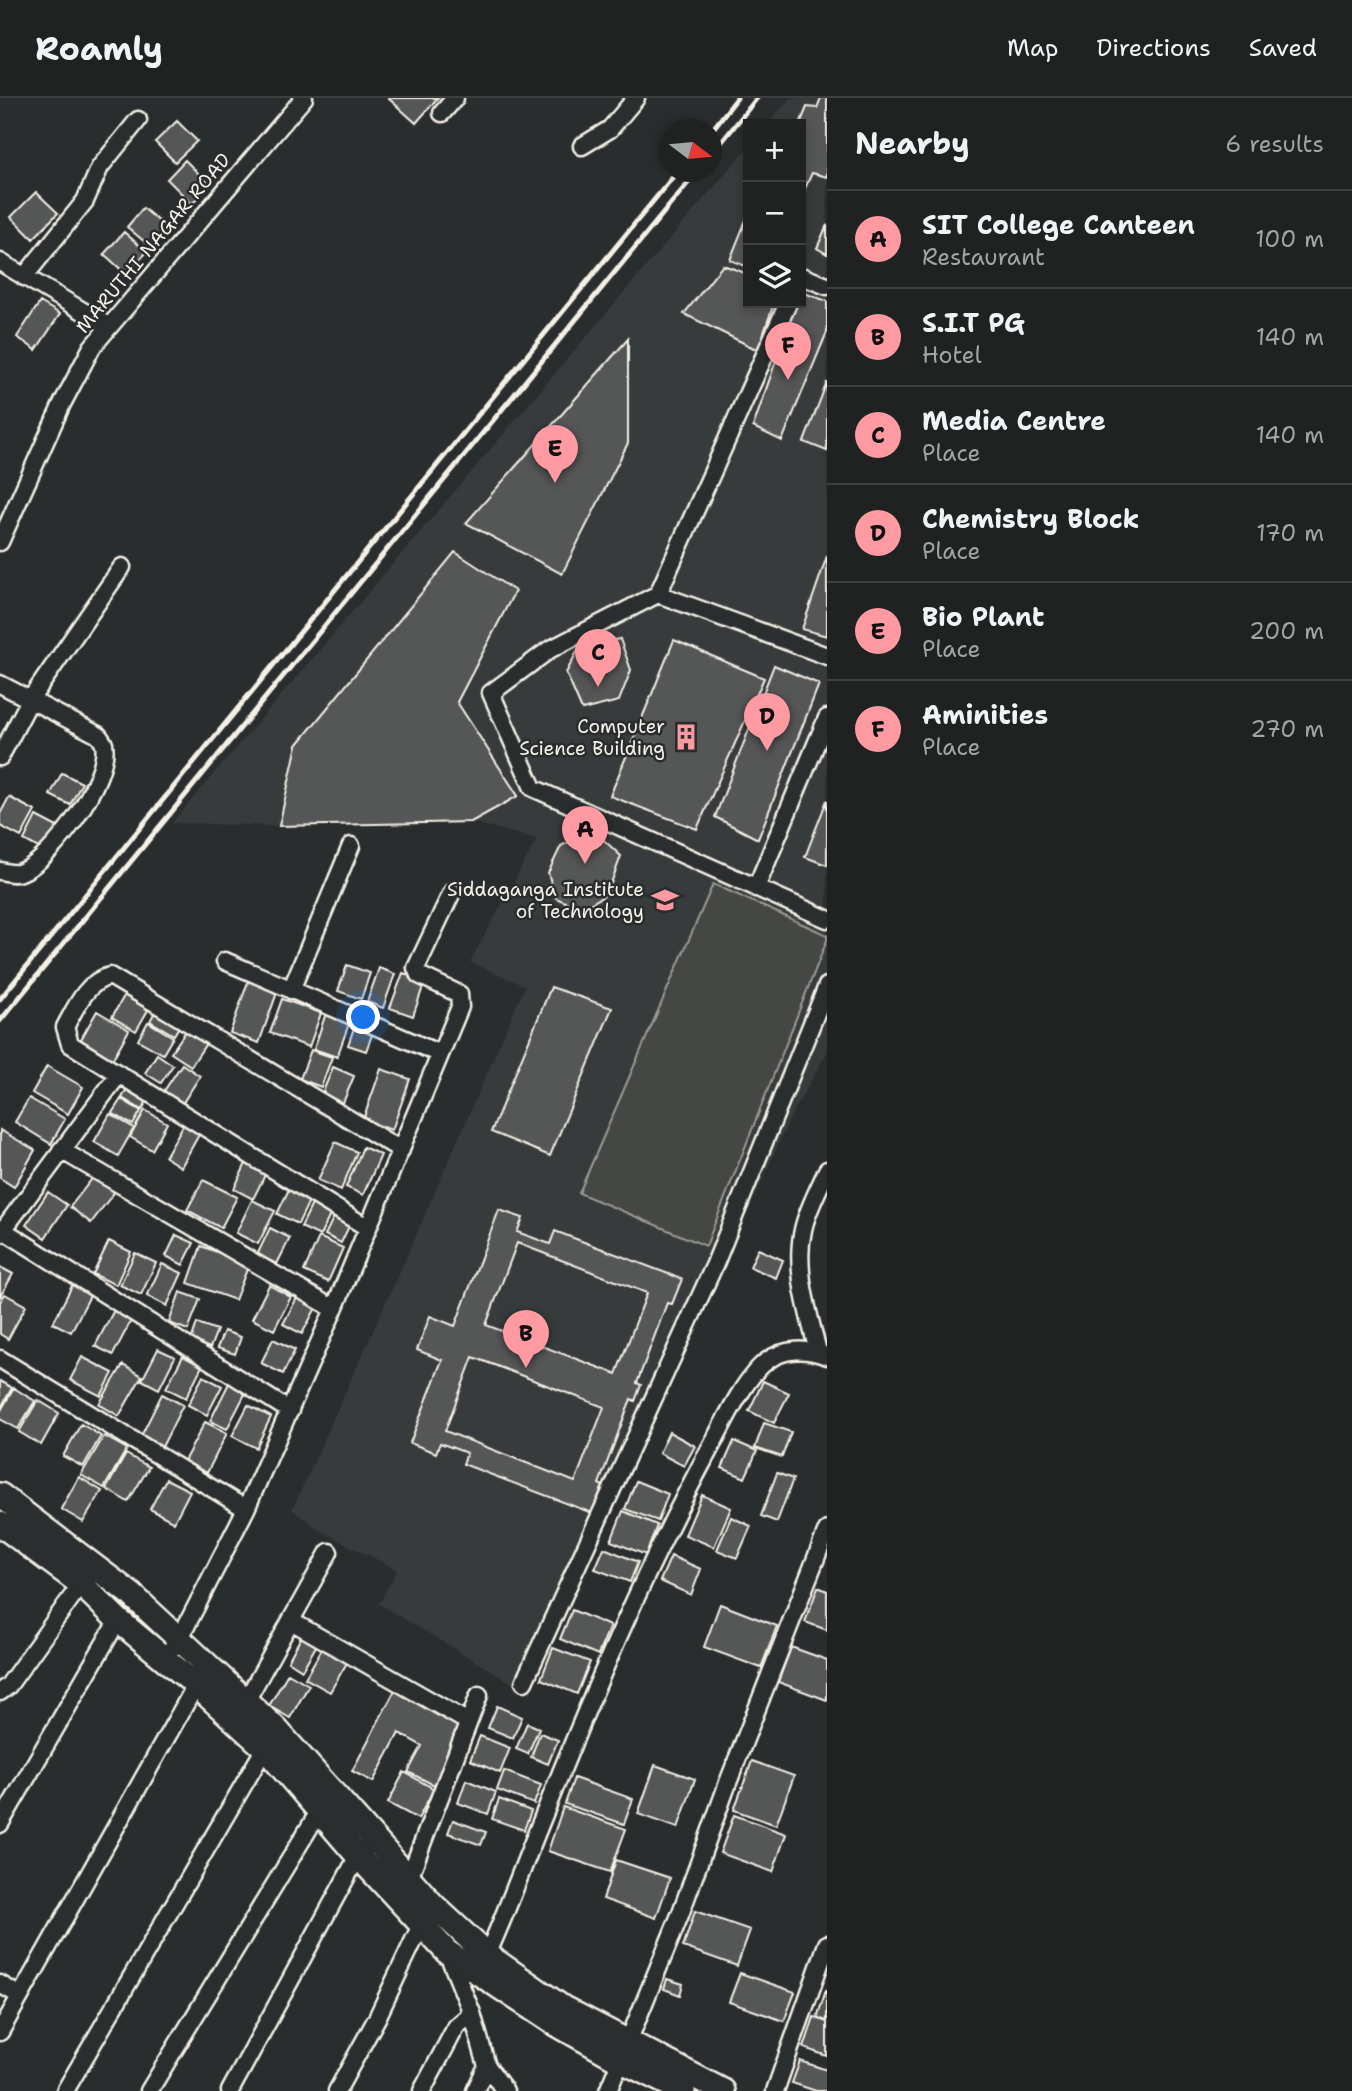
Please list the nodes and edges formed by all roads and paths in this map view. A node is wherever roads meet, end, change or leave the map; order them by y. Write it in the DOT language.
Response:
graph roads {
  1 [pos="304,98"];
  2 [pos="455,98"];
  3 [pos="636,98"];
  4 [pos="442,113"];
  5 [pos="138,120"];
  6 [pos="582,146"];
  7 [pos="0,262"];
  8 [pos="24,277"];
  9 [pos="806,278"];
  10 [pos="827,286"];
  11 [pos="786,308"];
  12 [pos="108,327"];
  13 [pos="0,542"];
  14 [pos="122,567"];
  15 [pos="658,594"];
  16 [pos="827,656"];
  17 [pos="0,684"];
  18 [pos="30,700"];
  19 [pos="827,718"];
  20 [pos="0,757"];
  21 [pos="351,846"];
  22 [pos="0,871"];
  23 [pos="756,888"];
  24 [pos="452,892"];
  25 [pos="827,919"];
  26 [pos="225,961"];
  27 [pos="827,985"];
  28 [pos="291,990"];
  29 [pos="440,1054"];
  30 [pos="119,1074"];
  31 [pos="61,1150"];
  32 [pos="401,1150"];
  33 [pos="827,1170"];
  34 [pos="368,1228"];
  35 [pos="1,1232"];
  36 [pos="334,1309"];
  37 [pos="822,1354"];
  38 [pos="0,1359"];
  39 [pos="290,1411"];
  40 [pos="0,1495"];
  41 [pos="247,1509"];
  42 [pos="0,1524"];
  43 [pos="827,1530"];
  44 [pos="329,1552"];
  45 [pos="81,1584"];
  46 [pos="118,1620"];
  47 [pos="290,1621"];
  48 [pos="180,1638"];
  49 [pos="164,1658"];
  50 [pos="524,1682"];
  51 [pos="196,1685"];
  52 [pos="0,1692"];
  53 [pos="479,1695"];
  54 [pos="246,1701"];
  55 [pos="468,1722"];
  56 [pos="265,1748"];
  57 [pos="320,1810"];
  58 [pos="0,1824"];
  59 [pos="366,1849"];
  60 [pos="409,1878"];
  61 [pos="421,1924"];
  62 [pos="827,1944"];
  63 [pos="447,1952"];
  64 [pos="487,1955"];
  65 [pos="0,1984"];
  66 [pos="20,1996"];
  67 [pos="472,2013"];
  68 [pos="0,2032"];
  69 [pos="623,2051"];
  70 [pos="487,2066"];
  71 [pos="65,2091"];
  72 [pos="149,2091"];
  73 [pos="230,2091"];
  74 [pos="337,2091"];
  75 [pos="422,2091"];
  76 [pos="475,2091"];
  77 [pos="505,2091"];
  78 [pos="608,2091"];
  79 [pos="682,2091"];
  80 [pos="723,2091"];
  81 [pos="775,2091"];
  1 -- 12 [label="street, MARUTHI NAGAR ROAD"];
  2 -- 4 [label="street"];
  3 -- 6 [label="street"];
  5 -- 8 [label="street"];
  7 -- 8 [label="street"];
  8 -- 12 [label="street"];
  9 -- 10 [label="street"];
  11 -- 15 [label="street"];
  12 -- 13 [label="street, MARUTHI NAGAR ROAD"];
  14 -- 18 [label="street"];
  15 -- 16 [label="street"];
  15 -- 23 [label="street"];
  17 -- 18 [label="street"];
  18 -- 20 [label="street"];
  18 -- 22 [label="street"];
  19 -- 23 [label="street"];
  21 -- 28 [label="street"];
  23 -- 25 [label="street"];
  24 -- 29 [label="street"];
  26 -- 28 [label="street"];
  27 -- 50 [label="street"];
  28 -- 29 [label="street"];
  29 -- 32 [label="street"];
  30 -- 31 [label="street"];
  30 -- 32 [label="street"];
  30 -- 34 [label="street"];
  31 -- 35 [label="street"];
  31 -- 36 [label="street"];
  32 -- 34 [label="street"];
  33 -- 37 [label="street"];
  34 -- 36 [label="street"];
  35 -- 39 [label="street"];
  36 -- 39 [label="street"];
  37 -- 64 [label="street"];
  38 -- 41 [label="street"];
  39 -- 41 [label="street"];
  40 -- 48 [label="street"];
  41 -- 48 [label="street"];
  42 -- 45 [label="street"];
  43 -- 69 [label="street"];
  44 -- 47 [label="street"];
  45 -- 46 [label="street"];
  45 -- 52 [label="street"];
  46 -- 49 [label="street"];
  46 -- 58 [label="street"];
  47 -- 54 [label="street"];
  47 -- 55 [label="street"];
  48 -- 49 [label="street"];
  48 -- 54 [label="street"];
  49 -- 51 [label="street"];
  51 -- 56 [label="street"];
  51 -- 66 [label="street"];
  53 -- 55 [label="street"];
  54 -- 59 [label="street"];
  55 -- 60 [label="street"];
  56 -- 57 [label="street"];
  56 -- 71 [label="street"];
  57 -- 59 [label="street"];
  57 -- 72 [label="street"];
  59 -- 60 [label="street"];
  59 -- 61 [label="street"];
  59 -- 73 [label="street"];
  60 -- 64 [label="street"];
  61 -- 63 [label="street"];
  61 -- 74 [label="street"];
  62 -- 81 [label="street"];
  63 -- 67 [label="street"];
  63 -- 69 [label="street"];
  64 -- 69 [label="street"];
  65 -- 66 [label="street"];
  66 -- 68 [label="street"];
  67 -- 70 [label="street"];
  67 -- 75 [label="street"];
  69 -- 78 [label="street"];
  69 -- 79 [label="street"];
  69 -- 80 [label="street"];
  70 -- 76 [label="street"];
  70 -- 77 [label="street"];
}
